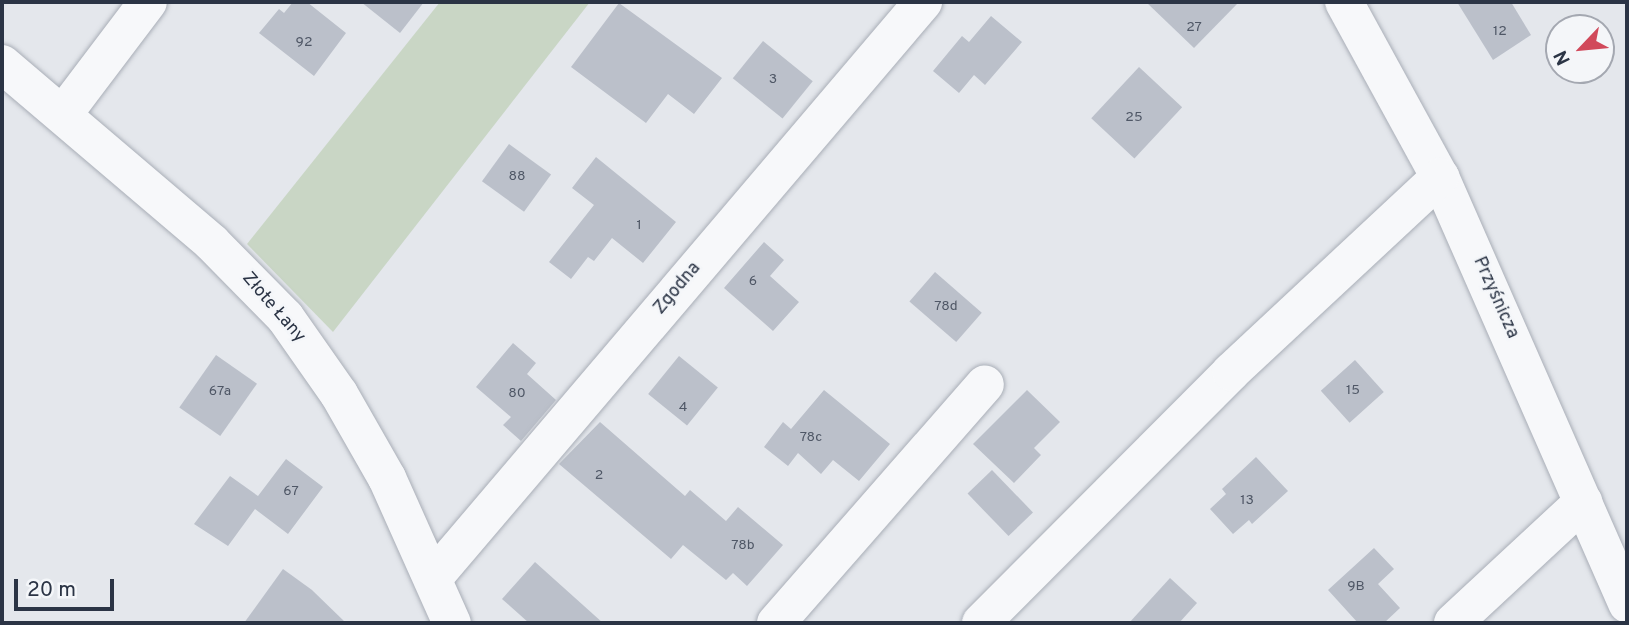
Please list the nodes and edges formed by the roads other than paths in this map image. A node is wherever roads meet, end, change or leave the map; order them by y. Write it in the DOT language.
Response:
graph roads {
  1 [pos="148,2"];
  2 [pos="923,2"];
  3 [pos="1344,2"];
  4 [pos="2,64"];
  5 [pos="64,113"];
  6 [pos="1440,177"];
  7 [pos="985,384"];
  8 [pos="1583,502"];
  9 [pos="434,577"];
  10 [pos="1627,604"];
  11 [pos="452,623"];
  12 [pos="776,623"];
  13 [pos="981,623"];
  14 [pos="1453,623"];
  1 -- 5 [label="street"];
  2 -- 9 [label="street, Zgodna"];
  3 -- 6 [label="street, Przyśnicza"];
  4 -- 5 [label="street, Złote Łany"];
  5 -- 9 [label="street, Złote Łany"];
  6 -- 8 [label="street, Przyśnicza"];
  6 -- 13 [label="street"];
  7 -- 12 [label="street"];
  8 -- 10 [label="street, Przyśnicza"];
  8 -- 14 [label="street"];
  9 -- 11 [label="street, Złote Łany"];
}
